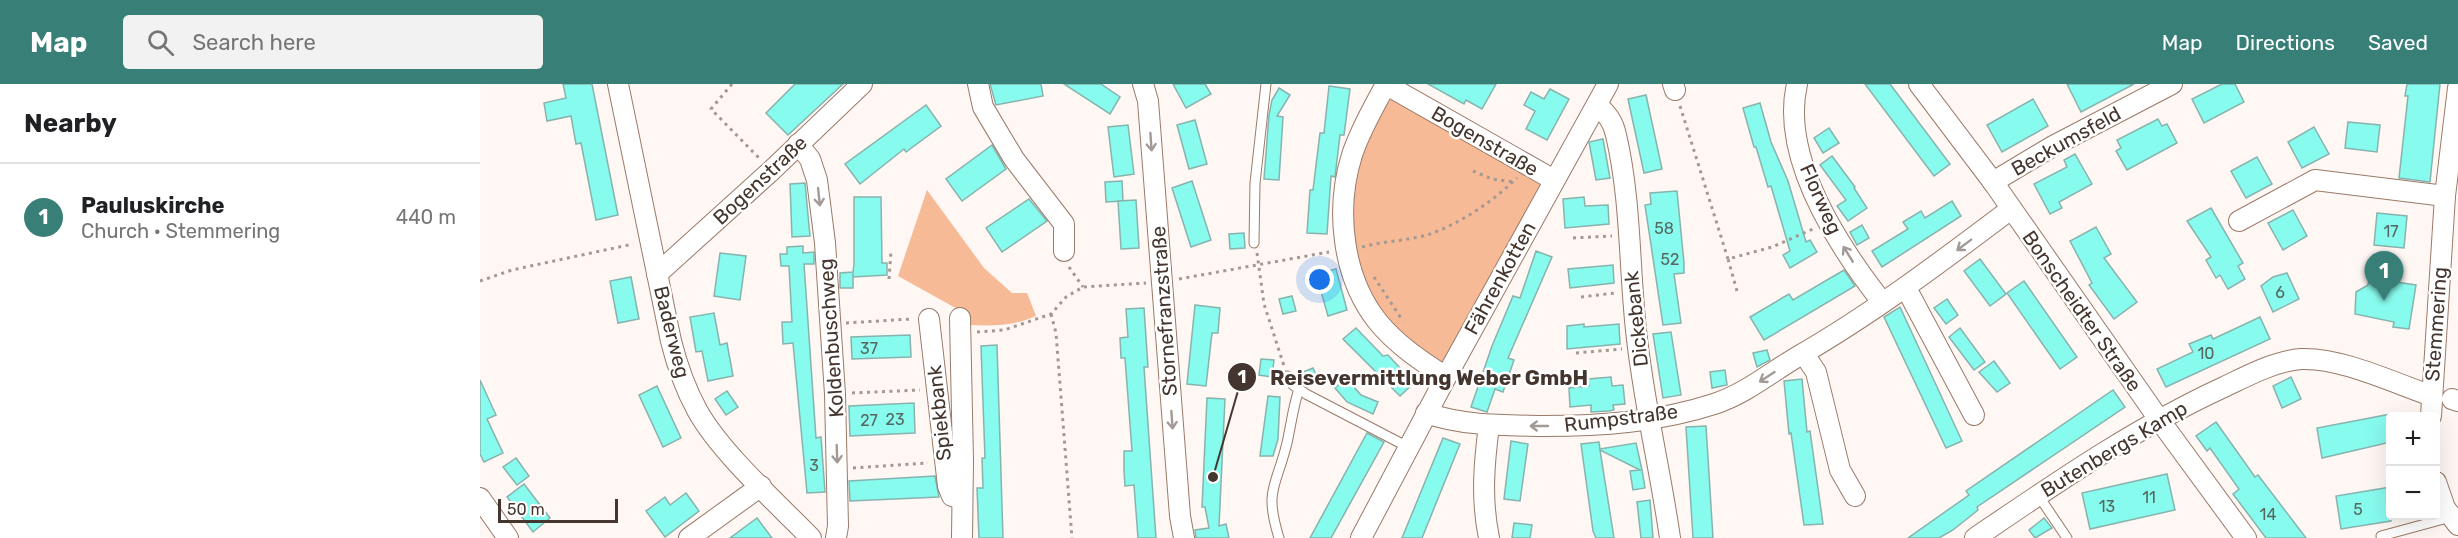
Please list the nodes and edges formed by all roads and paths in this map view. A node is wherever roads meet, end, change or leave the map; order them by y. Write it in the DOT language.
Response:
graph roads {
  1 [pos="618,84"];
  2 [pos="732,84"];
  3 [pos="862,84"];
  4 [pos="978,84"];
  5 [pos="1143,84"];
  6 [pos="1266,84"];
  7 [pos="1386,84"];
  8 [pos="1608,84"];
  9 [pos="1797,84"];
  10 [pos="1919,84"];
  11 [pos="2172,84"];
  12 [pos="1674,87"];
  13 [pos="2458,88"];
  14 [pos="1597,105"];
  15 [pos="798,144"];
  16 [pos="1530,166"];
  17 [pos="771,171"];
  18 [pos="1473,171"];
  19 [pos="1554,180"];
  20 [pos="1514,182"];
  21 [pos="1993,182"];
  22 [pos="2445,196"];
  23 [pos="2011,209"];
  24 [pos="2239,221"];
  25 [pos="1829,222"];
  26 [pos="1629,234"];
  27 [pos="1573,238"];
  28 [pos="650,241"];
  29 [pos="1254,243"];
  30 [pos="1355,248"];
  31 [pos="891,250"];
  32 [pos="1064,251"];
  33 [pos="1365,257"];
  34 [pos="1728,259"];
  35 [pos="1260,265"];
  36 [pos="657,274"];
  37 [pos="1374,276"];
  38 [pos="889,279"];
  39 [pos="480,281"];
  40 [pos="1161,282"];
  41 [pos="1083,287"];
  42 [pos="1906,288"];
  43 [pos="1633,291"];
  44 [pos="1737,291"];
  45 [pos="1581,297"];
  46 [pos="1882,302"];
  47 [pos="1051,314"];
  48 [pos="960,318"];
  49 [pos="921,319"];
  50 [pos="842,323"];
  51 [pos="1407,326"];
  52 [pos="1638,348"];
  53 [pos="1576,353"];
  54 [pos="1804,354"];
  55 [pos="1287,376"];
  56 [pos="1446,377"];
  57 [pos="937,389"];
  58 [pos="1299,389"];
  59 [pos="853,393"];
  60 [pos="2432,396"];
  61 [pos="2431,412"];
  62 [pos="1426,413"];
  63 [pos="1974,415"];
  64 [pos="2158,418"];
  65 [pos="1648,419"];
  66 [pos="1490,425"];
  67 [pos="1408,447"];
  68 [pos="931,463"];
  69 [pos="852,468"];
  70 [pos="760,486"];
  71 [pos="2038,495"];
  72 [pos="1855,496"];
  73 [pos="2440,497"];
  74 [pos="480,498"];
  75 [pos="962,499"];
  76 [pos="2455,521"];
  77 [pos="2065,534"];
  78 [pos="2381,536"];
  79 [pos="508,538"];
  80 [pos="689,538"];
  81 [pos="810,538"];
  82 [pos="836,538"];
  83 [pos="962,538"];
  84 [pos="1072,538"];
  85 [pos="1184,538"];
  86 [pos="1280,538"];
  87 [pos="1361,538"];
  88 [pos="1489,538"];
  89 [pos="1670,538"];
  90 [pos="1975,538"];
  91 [pos="2053,538"];
  92 [pos="2246,538"];
  1 -- 28 [label="street, Baderweg"];
  2 -- 17 [label="path"];
  3 -- 15 [label="street, Bogenstraße"];
  4 -- 32 [label="street"];
  5 -- 40 [label="street, Stornefranzstraße, one-way"];
  6 -- 29 [label="lane"];
  7 -- 16 [label="street, Bogenstraße"];
  7 -- 30 [label="street"];
  8 -- 14 [label="street, Fährenkotten"];
  9 -- 25 [label="street, Florweg"];
  10 -- 21 [label="street, Bonscheidter Straße"];
  11 -- 21 [label="street, Beckumsfeld"];
  12 -- 34 [label="path"];
  13 -- 22 [label="street, Stemmering"];
  14 -- 19 [label="street, Fährenkotten"];
  14 -- 26 [label="street, Dickebank"];
  15 -- 17 [label="street, Bogenstraße"];
  15 -- 82 [label="street, Koldenbuschweg, one-way"];
  16 -- 19 [label="street, Bogenstraße"];
  16 -- 20 [label="path"];
  17 -- 36 [label="street, Bogenstraße"];
  18 -- 20 [label="path"];
  19 -- 56 [label="street, Fährenkotten"];
  20 -- 30 [label="path"];
  21 -- 23 [label="street, Bonscheidter Straße"];
  22 -- 24 [label="street"];
  22 -- 60 [label="street, Stemmering"];
  23 -- 42 [label="street, Rumpstraße, one-way"];
  23 -- 64 [label="street, Bonscheidter Straße"];
  25 -- 34 [label="path"];
  46 -- 25 [label="street, Florweg, one-way"];
  26 -- 27 [label="path"];
  26 -- 43 [label="street, Dickebank"];
  28 -- 36 [label="street, Baderweg"];
  28 -- 39 [label="path"];
  29 -- 35 [label="path"];
  30 -- 33 [label="path"];
  30 -- 35 [label="path"];
  30 -- 56 [label="street"];
  31 -- 38 [label="path"];
  32 -- 41 [label="path"];
  34 -- 44 [label="path"];
  35 -- 40 [label="path"];
  35 -- 55 [label="path"];
  36 -- 70 [label="street, Baderweg"];
  37 -- 51 [label="path"];
  40 -- 41 [label="path"];
  40 -- 85 [label="street, Stornefranzstraße, one-way"];
  41 -- 47 [label="path"];
  42 -- 46 [label="street, Rumpstraße"];
  42 -- 63 [label="street"];
  43 -- 45 [label="path"];
  43 -- 52 [label="street, Dickebank"];
  46 -- 54 [label="street, Rumpstraße"];
  47 -- 48 [label="path"];
  47 -- 84 [label="path"];
  48 -- 75 [label="street, Spiekbank"];
  49 -- 50 [label="path"];
  49 -- 57 [label="street, Spiekbank"];
  52 -- 53 [label="path"];
  52 -- 65 [label="street, Dickebank"];
  54 -- 65 [label="street, Rumpstraße, one-way"];
  54 -- 72 [label="street"];
  55 -- 58 [label="lane"];
  56 -- 62 [label="street, Fährenkotten"];
  57 -- 59 [label="path"];
  57 -- 75 [label="street, Spiekbank"];
  58 -- 67 [label="lane"];
  58 -- 86 [label="lane"];
  60 -- 61 [label="street, Stemmering"];
  60 -- 64 [label="street, Butenbergs Kamp"];
  62 -- 66 [label="street, Rumpstraße"];
  62 -- 67 [label="street, Fährenkotten"];
  64 -- 71 [label="street, Butenbergs Kamp"];
  64 -- 92 [label="street, Bonscheidter Straße"];
  65 -- 66 [label="street, Rumpstraße, one-way"];
  65 -- 89 [label="street, Dickebank"];
  66 -- 88 [label="street"];
  67 -- 87 [label="street, Fährenkotten"];
  68 -- 69 [label="path, Spiekbank"];
  70 -- 80 [label="street"];
  70 -- 81 [label="street, Baderweg"];
  71 -- 77 [label="lane"];
  71 -- 90 [label="street, Butenbergs Kamp"];
  73 -- 76 [label="street"];
  74 -- 79 [label="street"];
  75 -- 83 [label="street, Spiekbank"];
  76 -- 78 [label="lane"];
  77 -- 91 [label="lane"];
}
